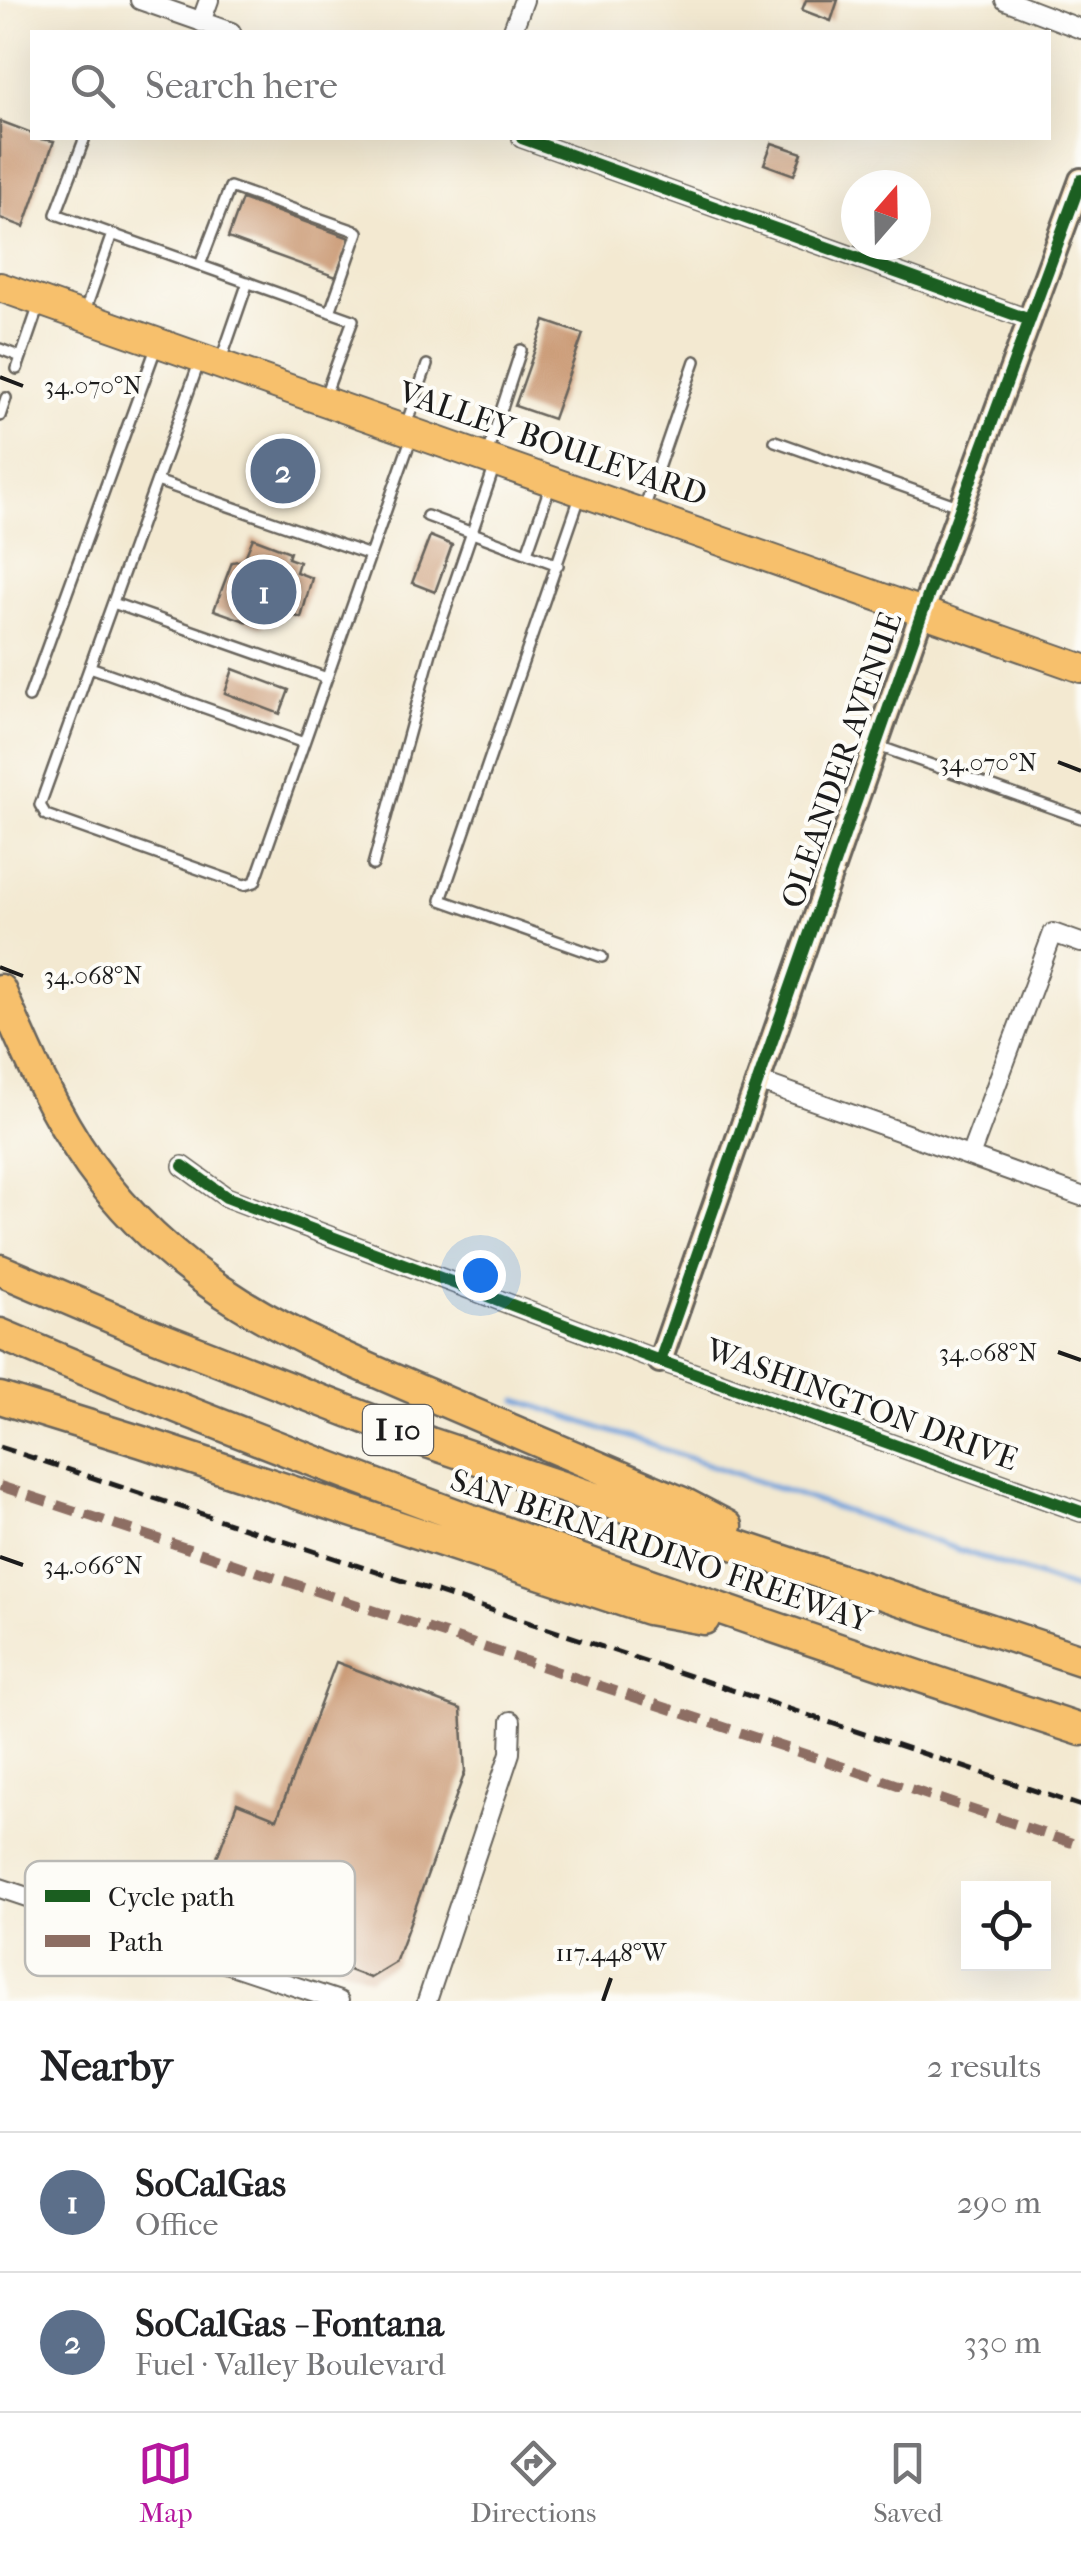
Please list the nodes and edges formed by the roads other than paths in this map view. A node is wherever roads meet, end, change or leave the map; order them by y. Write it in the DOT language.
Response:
graph roads {
  1 [pos="140,0"];
  2 [pos="209,0"];
  3 [pos="524,0"];
  4 [pos="1005,0"];
  5 [pos="201,22"];
  6 [pos="1081,29"];
  7 [pos="226,30"];
  8 [pos="513,30"];
  9 [pos="84,140"];
  10 [pos="528,140"];
  11 [pos="1081,180"];
  12 [pos="112,234"];
  13 [pos="200,265"];
  14 [pos="248,282"];
  15 [pos="0,286"];
  16 [pos="41,301"];
  17 [pos="330,312"];
  18 [pos="83,316"];
  19 [pos="1030,320"];
  20 [pos="159,341"];
  21 [pos="0,349"];
  22 [pos="522,350"];
  23 [pos="21,356"];
  24 [pos="211,360"];
  25 [pos="695,361"];
  26 [pos="427,364"];
  27 [pos="17,369"];
  28 [pos="6,398"];
  29 [pos="324,399"];
  30 [pos="0,416"];
  31 [pos="409,429"];
  32 [pos="775,441"];
  33 [pos="491,458"];
  34 [pos="553,480"];
  35 [pos="157,481"];
  36 [pos="582,490"];
  37 [pos="961,507"];
  38 [pos="643,512"];
  39 [pos="427,516"];
  40 [pos="472,532"];
  41 [pos="527,553"];
  42 [pos="370,555"];
  43 [pos="558,565"];
  44 [pos="113,603"];
  45 [pos="923,610"];
  46 [pos="90,667"];
  47 [pos="1081,668"];
  48 [pos="327,678"];
  49 [pos="29,697"];
  50 [pos="304,743"];
  51 [pos="876,745"];
  52 [pos="1081,818"];
  53 [pos="374,864"];
  54 [pos="1081,943"];
  55 [pos="602,958"];
  56 [pos="0,990"];
  57 [pos="758,1081"];
  58 [pos="970,1156"];
  59 [pos="183,1166"];
  60 [pos="1081,1196"];
  61 [pos="0,1270"];
  62 [pos="0,1334"];
  63 [pos="660,1361"];
  64 [pos="0,1398"];
  65 [pos="1081,1512"];
  66 [pos="804,1568"];
  67 [pos="786,1633"];
  68 [pos="1081,1660"];
  69 [pos="511,1721"];
  70 [pos="1081,1730"];
  71 [pos="0,1888"];
  72 [pos="25,1896"];
  73 [pos="264,1976"];
  74 [pos="339,2001"];
  75 [pos="427,2001"];
  1 -- 5 [label="street"];
  2 -- 5 [label="street"];
  3 -- 8 [label="street"];
  4 -- 6 [label="street"];
  5 -- 7 [label="street"];
  9 -- 12 [label="lane"];
  10 -- 19 [label="street"];
  11 -- 19 [label="street, OLEANDER AVENUE"];
  12 -- 13 [label="lane"];
  12 -- 18 [label="lane"];
  13 -- 14 [label="lane"];
  13 -- 17 [label="lane"];
  14 -- 17 [label="lane"];
  14 -- 24 [label="lane"];
  15 -- 16 [label="main road, VALLEY BOULEVARD"];
  16 -- 18 [label="main road, VALLEY BOULEVARD"];
  16 -- 23 [label="lane"];
  17 -- 29 [label="lane"];
  18 -- 20 [label="main road, VALLEY BOULEVARD"];
  19 -- 37 [label="street, OLEANDER AVENUE"];
  20 -- 24 [label="main road, VALLEY BOULEVARD"];
  20 -- 49 [label="lane"];
  21 -- 23 [label="lane"];
  22 -- 33 [label="lane"];
  23 -- 27 [label="lane"];
  24 -- 29 [label="main road, VALLEY BOULEVARD"];
  24 -- 35 [label="lane"];
  25 -- 38 [label="lane"];
  26 -- 31 [label="lane"];
  28 -- 30 [label="lane"];
  29 -- 31 [label="main road, VALLEY BOULEVARD"];
  31 -- 33 [label="main road, VALLEY BOULEVARD"];
  31 -- 42 [label="lane"];
  32 -- 37 [label="lane"];
  33 -- 34 [label="main road, VALLEY BOULEVARD"];
  33 -- 40 [label="lane"];
  34 -- 36 [label="main road, VALLEY BOULEVARD"];
  34 -- 41 [label="lane"];
  35 -- 42 [label="lane"];
  35 -- 44 [label="lane"];
  36 -- 38 [label="main road, VALLEY BOULEVARD"];
  36 -- 43 [label="lane"];
  37 -- 45 [label="street, OLEANDER AVENUE"];
  38 -- 45 [label="main road, VALLEY BOULEVARD"];
  39 -- 40 [label="lane"];
  40 -- 41 [label="lane"];
  40 -- 53 [label="lane"];
  41 -- 43 [label="lane"];
  42 -- 48 [label="lane"];
  43 -- 55 [label="lane"];
  44 -- 46 [label="lane"];
  44 -- 48 [label="lane"];
  45 -- 47 [label="main road, VALLEY BOULEVARD"];
  45 -- 51 [label="street, OLEANDER AVENUE"];
  46 -- 50 [label="lane"];
  46 -- 50 [label="lane"];
  48 -- 50 [label="lane"];
  51 -- 52 [label="lane"];
  51 -- 57 [label="street, OLEANDER AVENUE"];
  54 -- 58 [label="street"];
  56 -- 66 [label="highway"];
  57 -- 58 [label="street"];
  57 -- 63 [label="street, OLEANDER AVENUE"];
  58 -- 60 [label="street"];
  59 -- 63 [label="street, WASHINGTON DRIVE"];
  61 -- 66 [label="highway, SAN BERNARDINO FREEWAY / I 10"];
  62 -- 67 [label="highway, SAN BERNARDINO FREEWAY / I 10"];
  63 -- 65 [label="street, WASHINGTON DRIVE"];
  64 -- 67 [label="highway"];
  66 -- 68 [label="highway, SAN BERNARDINO FREEWAY / I 10"];
  67 -- 70 [label="highway, SAN BERNARDINO FREEWAY / I 10"];
  69 -- 75 [label="street"];
  71 -- 72 [label="street"];
  73 -- 74 [label="street"];
}
